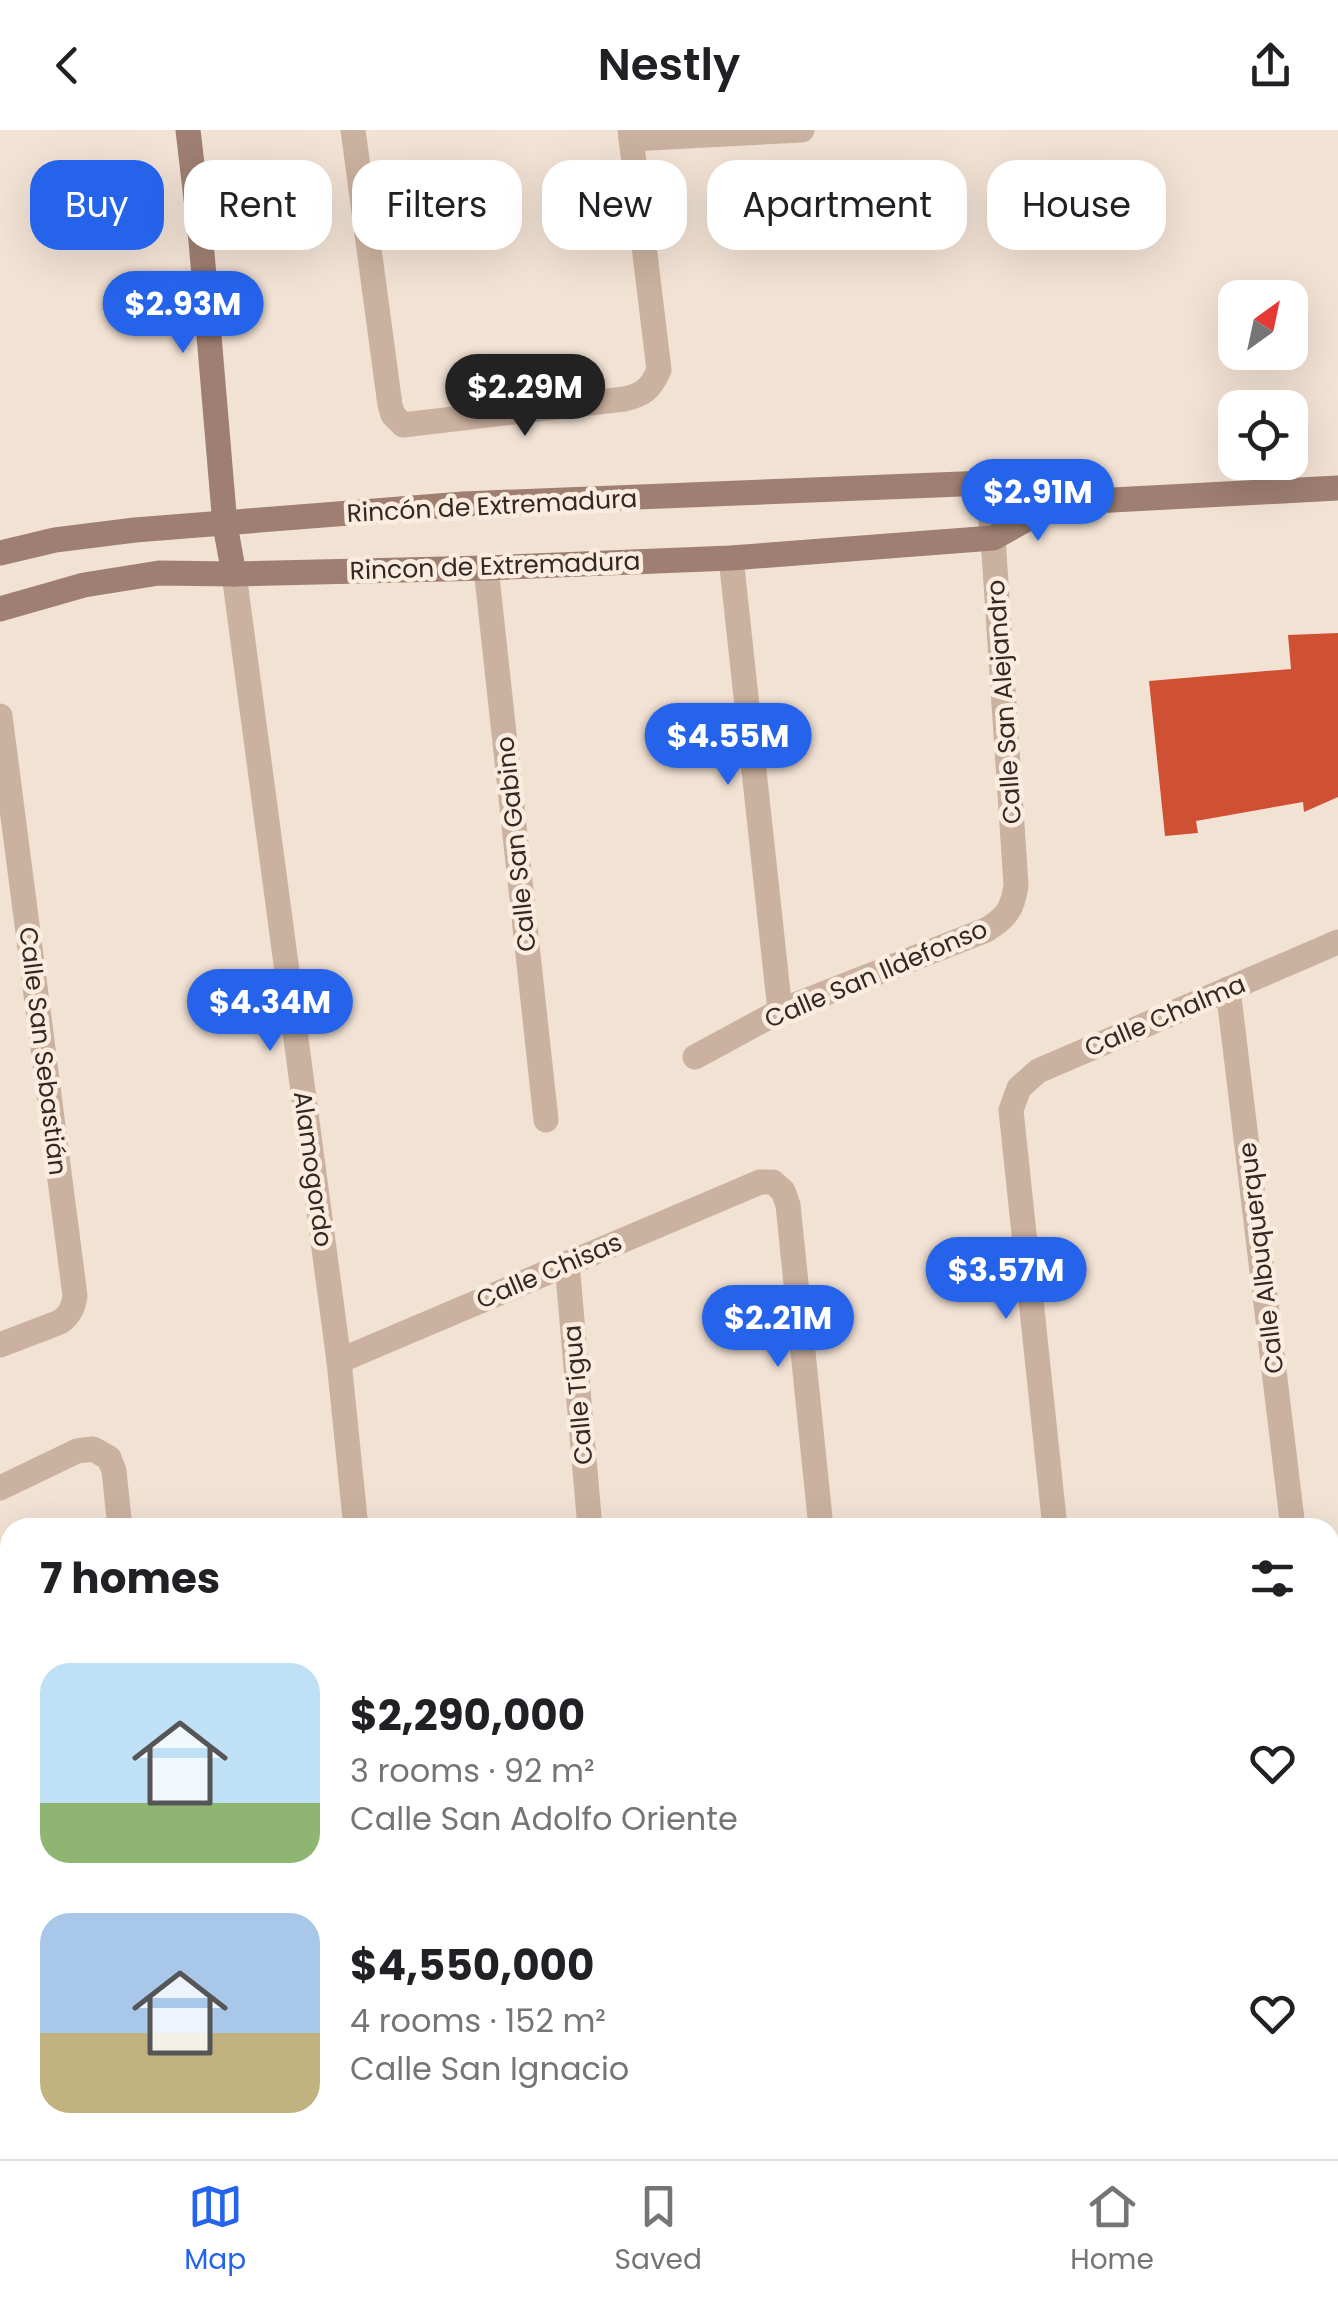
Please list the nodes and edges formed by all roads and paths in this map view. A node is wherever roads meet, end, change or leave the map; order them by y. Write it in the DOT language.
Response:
graph roads {
  1 [pos="188,130"];
  2 [pos="353,130"];
  3 [pos="802,130"];
  4 [pos="630,134"];
  5 [pos="986,483"];
  6 [pos="1338,488"];
  7 [pos="1056,503"];
  8 [pos="225,525"];
  9 [pos="993,538"];
  10 [pos="0,553"];
  11 [pos="731,558"];
  12 [pos="486,568"];
  13 [pos="234,574"];
  14 [pos="0,609"];
  15 [pos="0,716"];
  16 [pos="1004,920"];
  17 [pos="1338,942"];
  18 [pos="1228,989"];
  19 [pos="780,1011"];
  20 [pos="695,1058"];
  21 [pos="546,1120"];
  22 [pos="567,1263"];
  23 [pos="0,1344"];
  24 [pos="339,1361"];
  25 [pos="0,1488"];
  26 [pos="119,1518"];
  27 [pos="355,1518"];
  28 [pos="589,1518"];
  29 [pos="821,1518"];
  30 [pos="1055,1518"];
  31 [pos="1292,1518"];
  1 -- 8 [label="street"];
  2 -- 4 [label="street"];
  3 -- 4 [label="street"];
  5 -- 7 [label="street, Rincón de Extremadura"];
  5 -- 8 [label="street, Rincón de Extremadura"];
  5 -- 9 [label="street, Calle San Alejandro"];
  6 -- 7 [label="street"];
  7 -- 9 [label="street"];
  8 -- 10 [label="street, Rincón de Extremadura"];
  8 -- 13 [label="street"];
  9 -- 11 [label="street, Rincon de Extremadura"];
  9 -- 16 [label="street, Calle San Alejandro"];
  11 -- 12 [label="street, Rincon de Extremadura"];
  11 -- 19 [label="street"];
  12 -- 13 [label="street, Rincon de Extremadura"];
  12 -- 21 [label="street, Calle San Gabino"];
  13 -- 14 [label="street, Rincon de Extremadura"];
  13 -- 24 [label="street, Alamogordo"];
  15 -- 23 [label="street, Calle San Sebastián"];
  16 -- 19 [label="street, Calle San Ildefonso"];
  17 -- 18 [label="street, Calle Chalma"];
  18 -- 30 [label="street, Calle Chalma"];
  18 -- 31 [label="street, Calle Albuquerque"];
  19 -- 20 [label="street, Calle San Ildefonso"];
  22 -- 24 [label="street, Calle Chisas"];
  22 -- 28 [label="street, Calle Tigua"];
  22 -- 29 [label="street, Calle Chisas"];
  24 -- 27 [label="street, Alamogordo"];
  25 -- 26 [label="street"];
}
